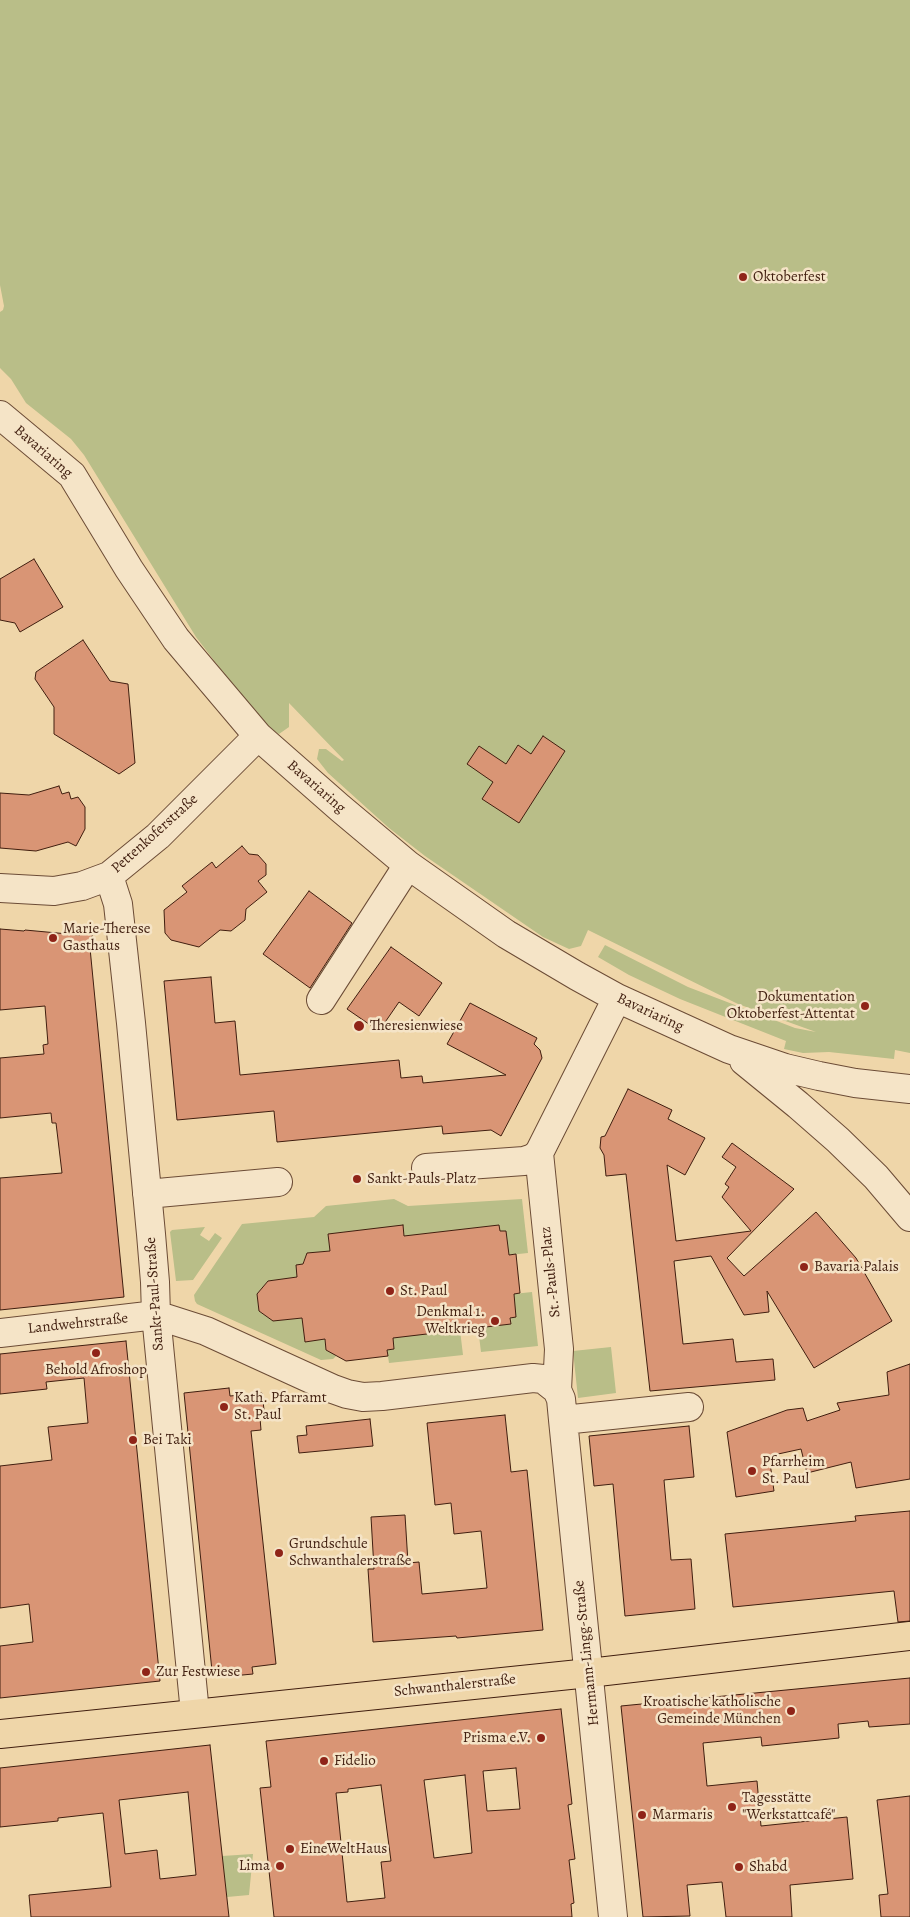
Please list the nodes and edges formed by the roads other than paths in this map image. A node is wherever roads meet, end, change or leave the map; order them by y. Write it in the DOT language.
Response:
graph roads {
  1 [pos="0,415"];
  2 [pos="258,736"];
  3 [pos="408,865"];
  4 [pos="109,876"];
  5 [pos="0,888"];
  6 [pos="617,998"];
  7 [pos="321,1000"];
  8 [pos="729,1049"];
  9 [pos="910,1089"];
  10 [pos="539,1153"];
  11 [pos="426,1168"];
  12 [pos="278,1182"];
  13 [pos="147,1194"];
  14 [pos="910,1218"];
  15 [pos="156,1315"];
  16 [pos="0,1333"];
  17 [pos="558,1390"];
  18 [pos="689,1407"];
  19 [pos="563,1420"];
  20 [pos="910,1636"];
  21 [pos="589,1673"];
  22 [pos="195,1713"];
  23 [pos="0,1734"];
  24 [pos="613,1917"];
  1 -- 2 [label="street, Bavariaring"];
  2 -- 3 [label="street, Bavariaring"];
  2 -- 4 [label="street, Pettenkoferstraße"];
  3 -- 6 [label="street, Bavariaring"];
  3 -- 7 [label="street"];
  4 -- 5 [label="street, Pettenkoferstraße"];
  4 -- 13 [label="street, Sankt-Paul-Straße"];
  6 -- 8 [label="street, Bavariaring"];
  6 -- 10 [label="street"];
  8 -- 9 [label="street, Bavariaring"];
  8 -- 14 [label="street, Bavariaring"];
  10 -- 11 [label="street"];
  10 -- 17 [label="street, St.-Pauls-Platz"];
  12 -- 13 [label="street"];
  13 -- 15 [label="street, Sankt-Paul-Straße"];
  15 -- 16 [label="street, Landwehrstraße"];
  15 -- 17 [label="street"];
  15 -- 22 [label="street, Sankt-Paul-Straße"];
  17 -- 19 [label="street, Hermann-Lingg-Straße"];
  18 -- 19 [label="street"];
  19 -- 21 [label="street, Hermann-Lingg-Straße"];
  20 -- 21 [label="main road, Schwanthalerstraße"];
  21 -- 22 [label="main road, Schwanthalerstraße"];
  21 -- 24 [label="street, Hermann-Lingg-Straße"];
  22 -- 23 [label="main road, Schwanthalerstraße"];
}
